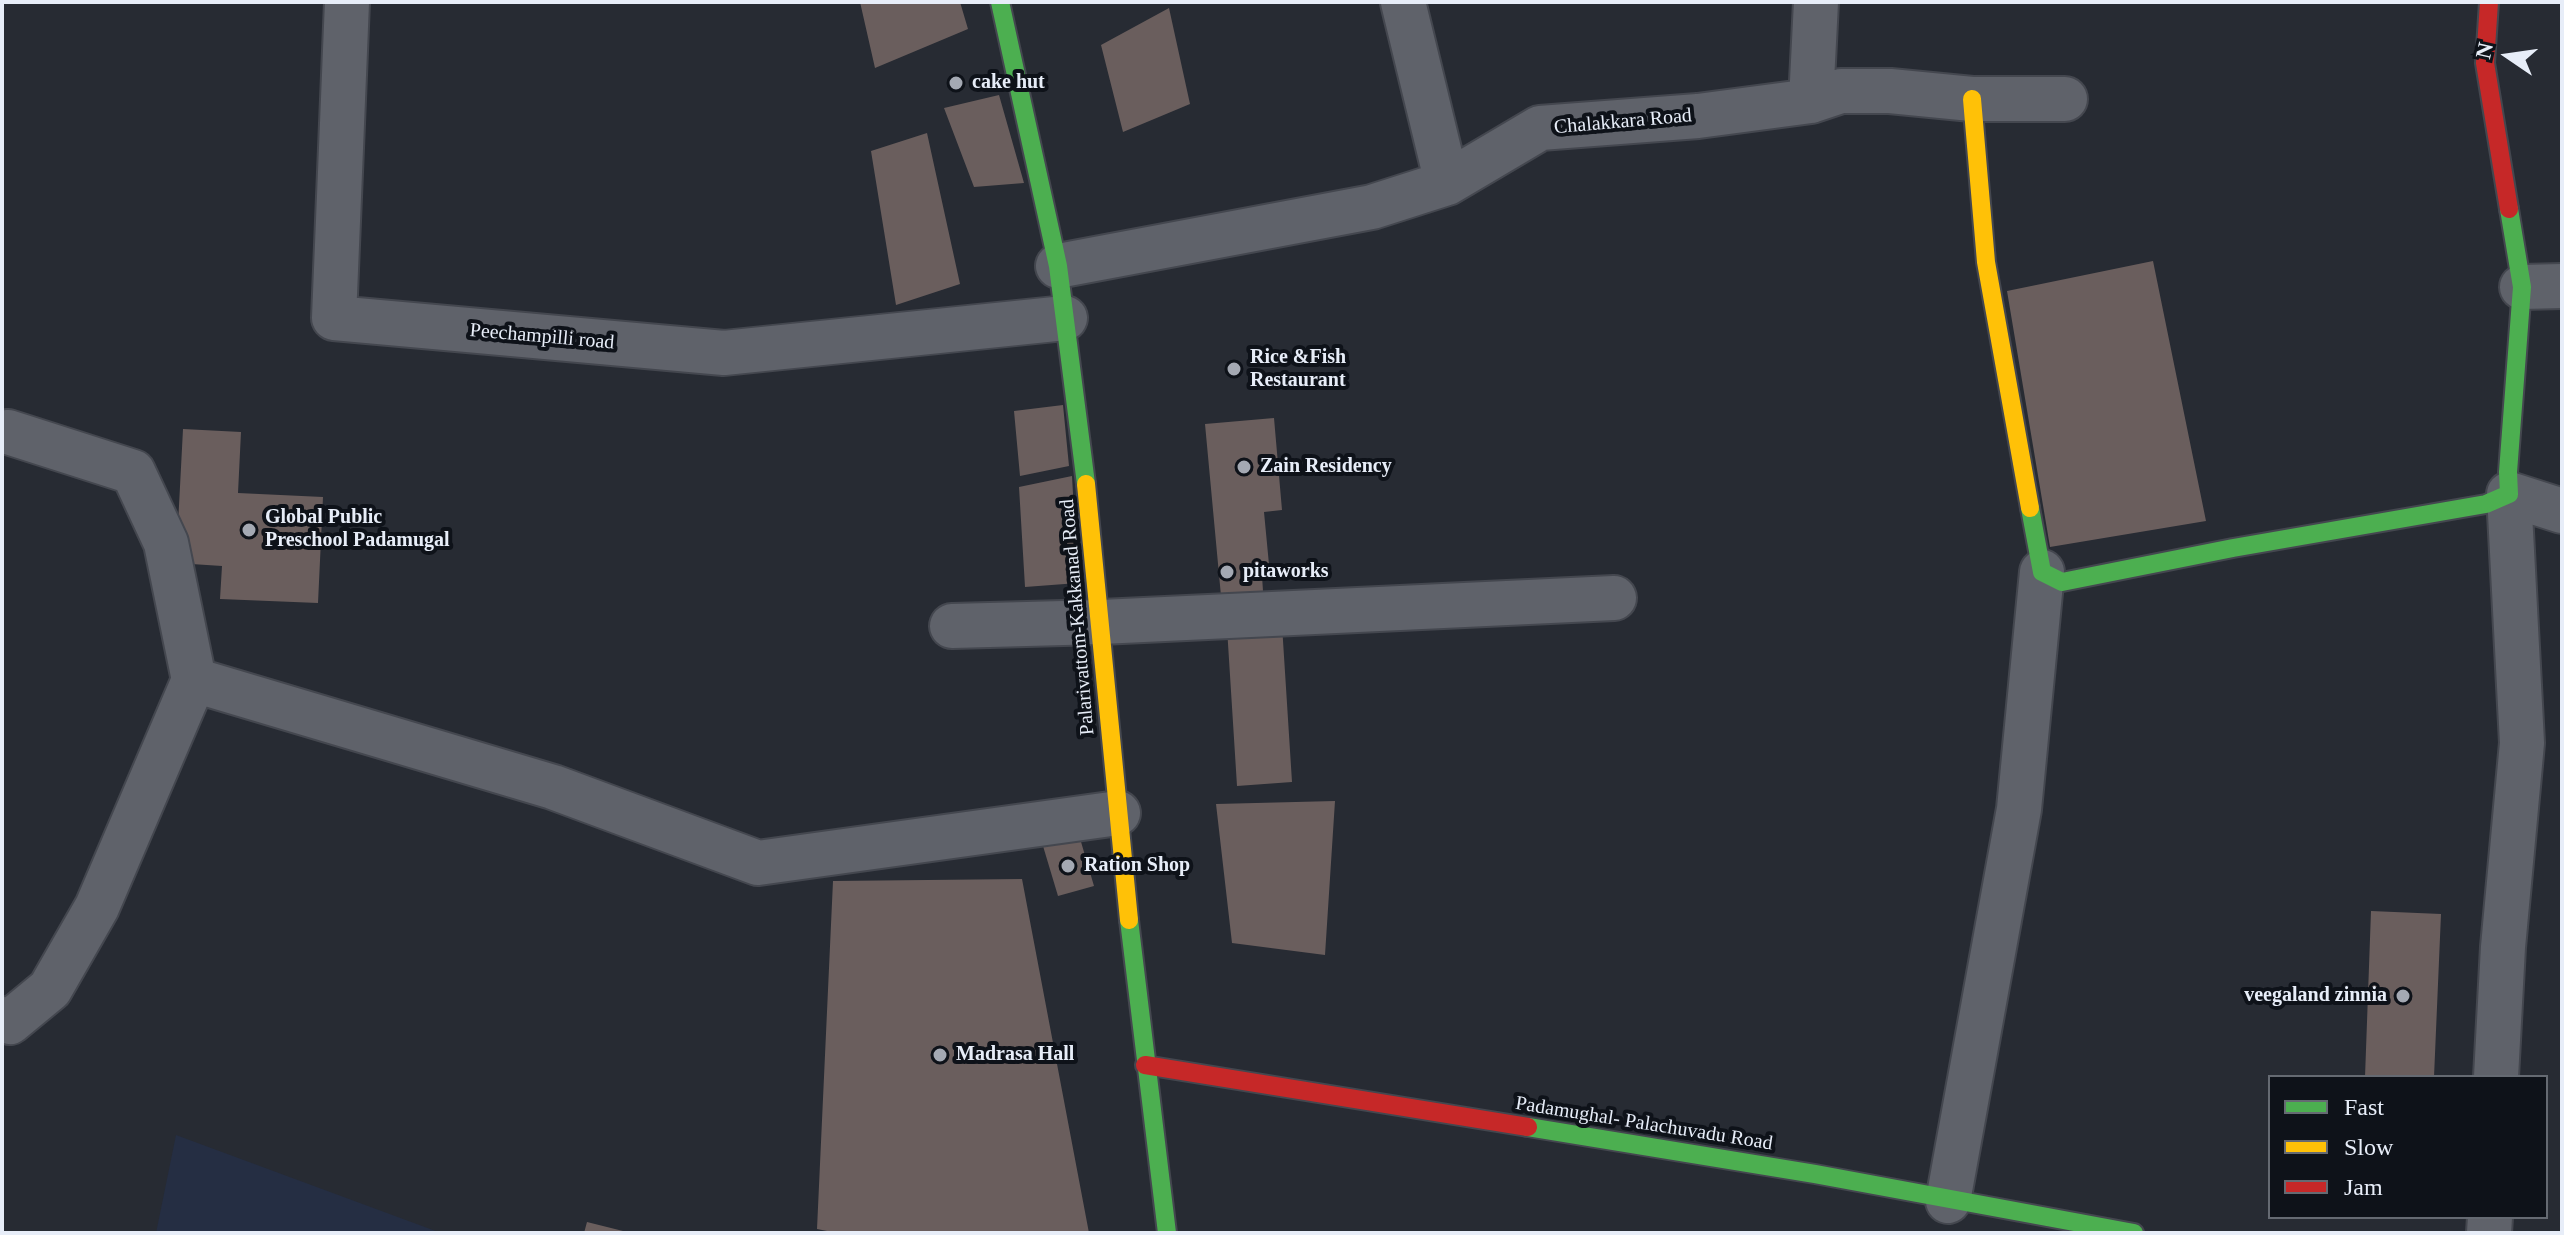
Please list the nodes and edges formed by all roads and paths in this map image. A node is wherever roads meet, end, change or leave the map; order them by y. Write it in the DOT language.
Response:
graph roads {
  1 [pos="347,2"];
  2 [pos="1000,2"];
  3 [pos="1403,2"];
  4 [pos="1816,2"];
  5 [pos="2489,2"];
  6 [pos="1972,99"];
  7 [pos="2065,99"];
  8 [pos="1811,101"];
  9 [pos="1447,183"];
  10 [pos="1058,266"];
  11 [pos="2542,287"];
  12 [pos="1065,318"];
  13 [pos="8,432"];
  14 [pos="2509,494"];
  15 [pos="2562,511"];
  16 [pos="2042,572"];
  17 [pos="1614,598"];
  18 [pos="1101,622"];
  19 [pos="952,626"];
  20 [pos="194,680"];
  21 [pos="1118,813"];
  22 [pos="2,1019"];
  23 [pos="1145,1065"];
  24 [pos="2496,1075"];
  25 [pos="1948,1201"];
  26 [pos="1167,1233"];
  27 [pos="2134,1233"];
  1 -- 12 [label="street, Peechampilli road"];
  2 -- 10 [label="main road, Palarivattom-Kakkanad Road"];
  3 -- 9 [label="street"];
  4 -- 8 [label="street"];
  5 -- 11 [label="main road"];
  6 -- 7 [label="street, Chalakkara Road"];
  6 -- 8 [label="street, Chalakkara Road"];
  6 -- 16 [label="main road"];
  8 -- 9 [label="street, Chalakkara Road"];
  9 -- 10 [label="street, Chalakkara Road"];
  10 -- 12 [label="main road, Palarivattom-Kakkanad Road"];
  11 -- 14 [label="main road"];
  12 -- 18 [label="main road, Palarivattom-Kakkanad Road"];
  13 -- 20 [label="street"];
  14 -- 15 [label="street"];
  14 -- 16 [label="main road"];
  14 -- 24 [label="street"];
  16 -- 25 [label="street"];
  17 -- 18 [label="street"];
  18 -- 19 [label="street"];
  18 -- 21 [label="main road, Palarivattom-Kakkanad Road"];
  20 -- 21 [label="street"];
  20 -- 22 [label="street"];
  21 -- 23 [label="main road, Palarivattom-Kakkanad Road"];
  23 -- 25 [label="main road, Padamughal- Palachuvadu Road"];
  23 -- 26 [label="main road, Palarivattom-Kakkanad Road"];
  25 -- 27 [label="main road, Padamughal- Palachuvadu Road"];
}
